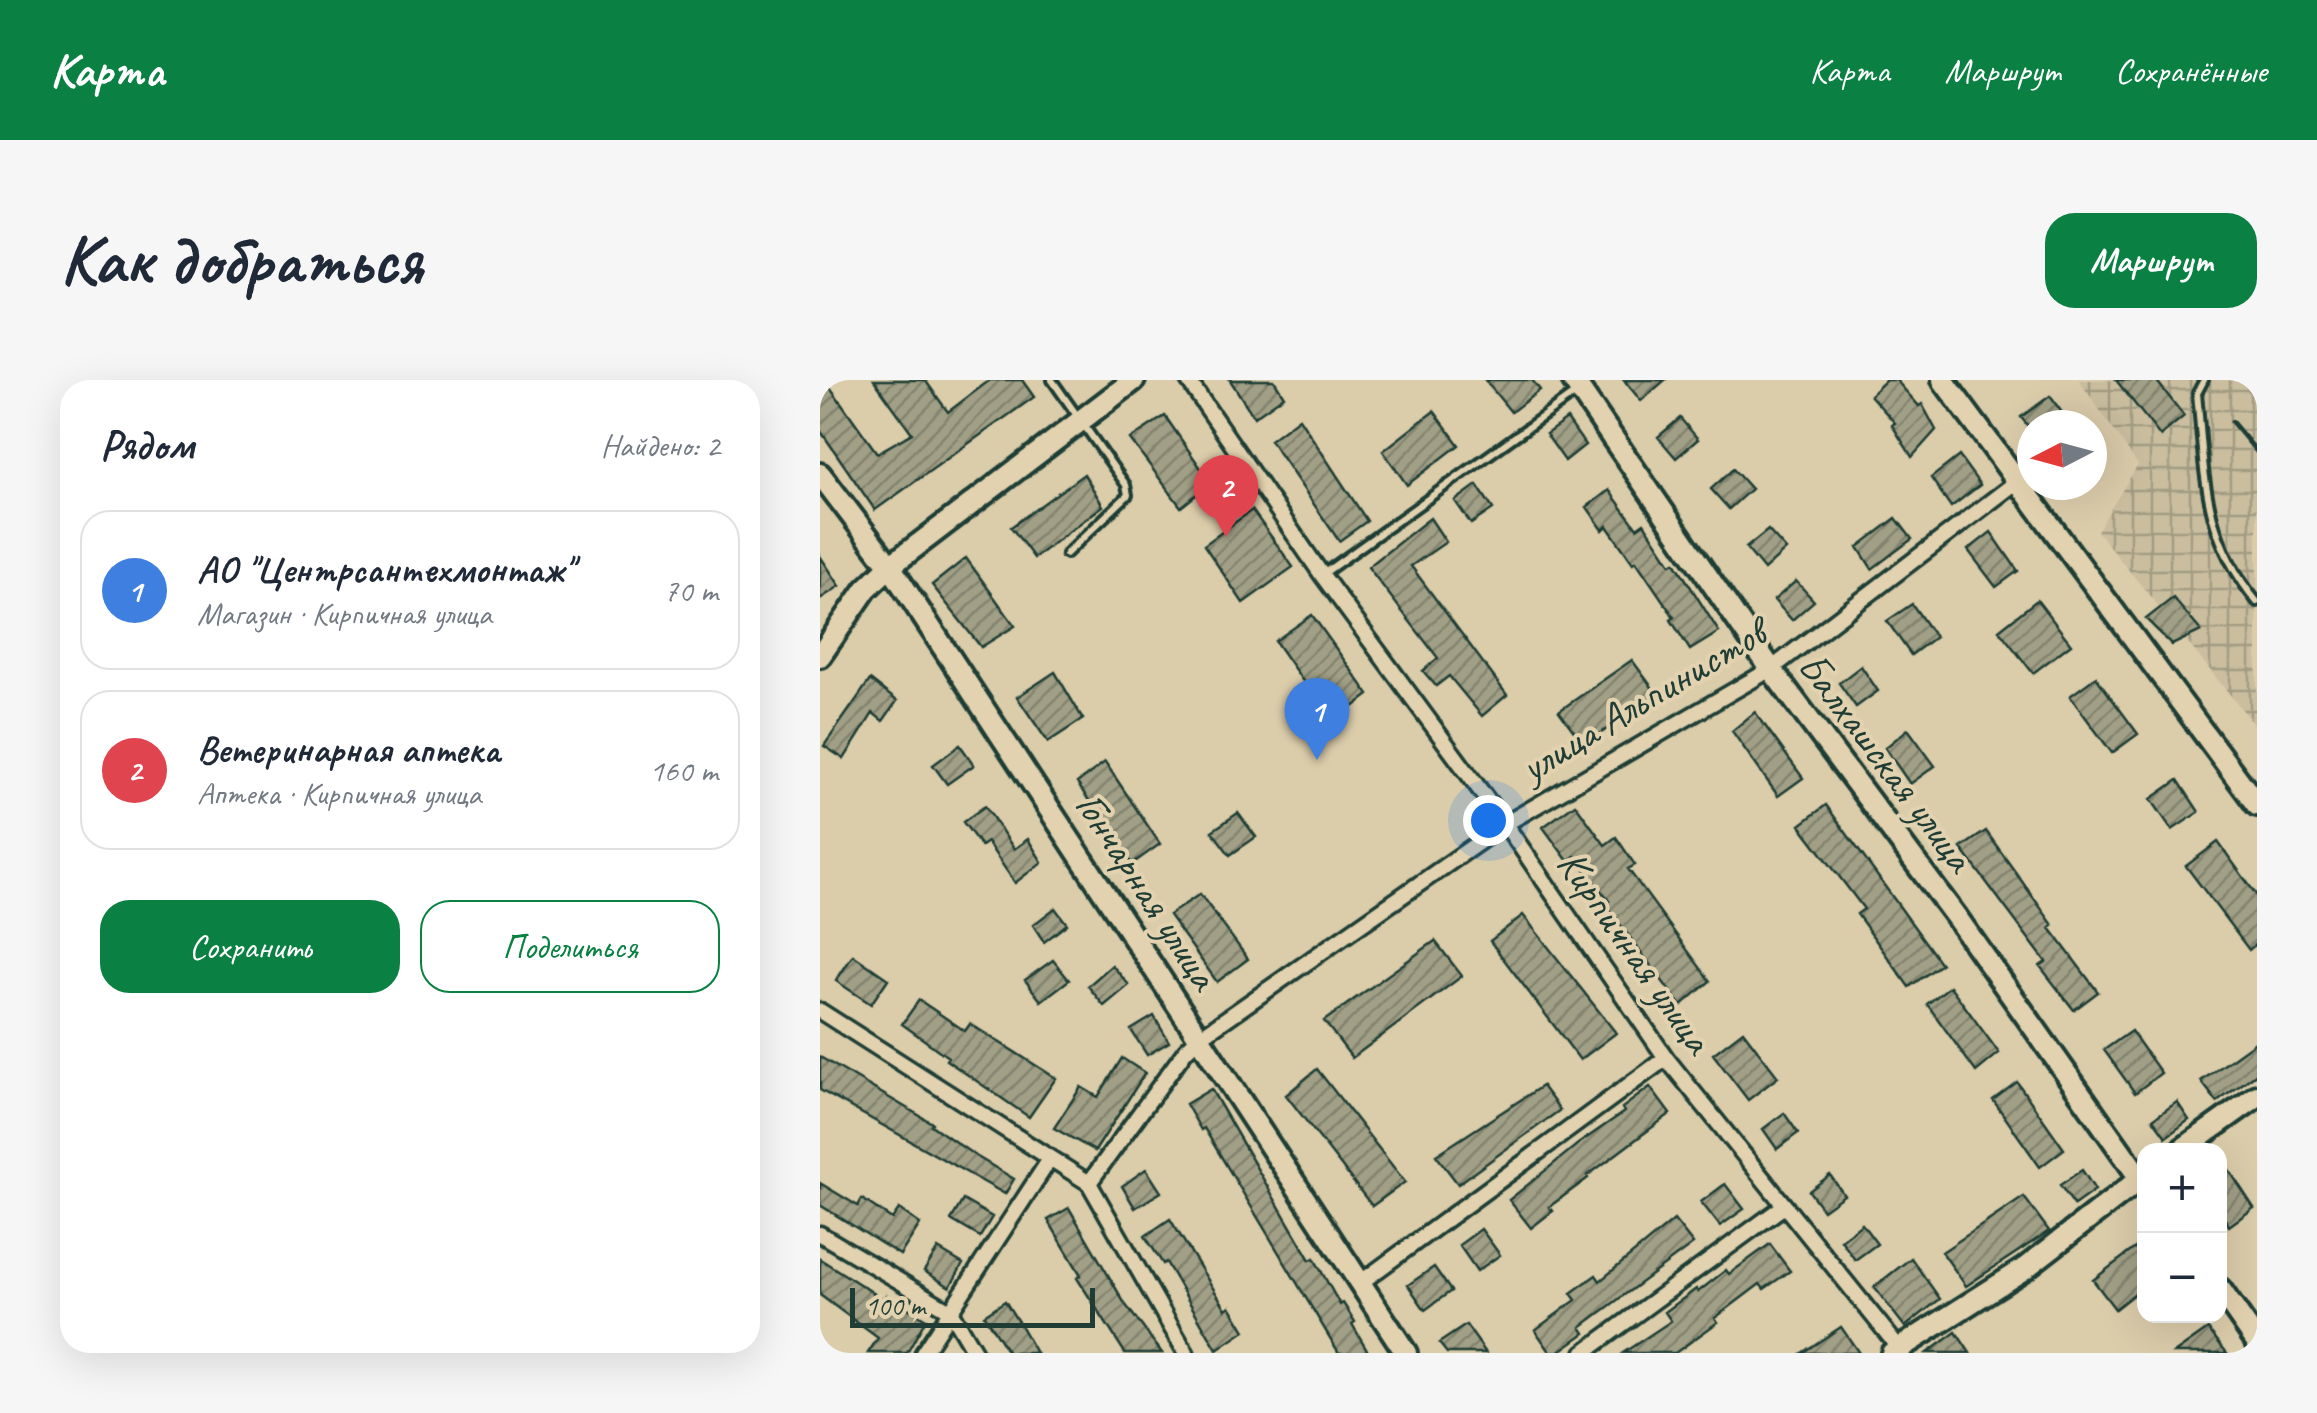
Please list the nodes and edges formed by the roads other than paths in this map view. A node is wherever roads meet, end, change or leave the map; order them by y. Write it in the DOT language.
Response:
graph roads {
  1 [pos="1052,380"];
  2 [pos="1134,380"];
  3 [pos="1188,380"];
  4 [pos="1943,380"];
  5 [pos="2204,380"];
  6 [pos="1576,385"];
  7 [pos="1079,422"];
  8 [pos="820,474"];
  9 [pos="2017,479"];
  10 [pos="2017,481"];
  11 [pos="2033,500"];
  12 [pos="1066,554"];
  13 [pos="890,566"];
  14 [pos="1322,575"];
  15 [pos="2257,602"];
  16 [pos="820,656"];
  17 [pos="1771,668"];
  18 [pos="2257,805"];
  19 [pos="1505,824"];
  20 [pos="820,1011"];
  21 [pos="1200,1037"];
  22 [pos="1666,1058"];
  23 [pos="2257,1096"];
  24 [pos="2190,1143"];
  25 [pos="1050,1158"];
  26 [pos="2137,1171"];
  27 [pos="1088,1183"];
  28 [pos="2137,1184"];
  29 [pos="1784,1206"];
  30 [pos="820,1234"];
  31 [pos="1360,1283"];
  32 [pos="2227,1299"];
  33 [pos="950,1310"];
  34 [pos="2257,1342"];
  35 [pos="1899,1351"];
  36 [pos="923,1353"];
  37 [pos="975,1353"];
  38 [pos="1186,1353"];
  39 [pos="1406,1353"];
  40 [pos="1583,1353"];
  1 -- 7 [label="lane"];
  2 -- 7 [label="street"];
  3 -- 14 [label="street, Кирпичная улица"];
  4 -- 9 [label="street"];
  5 -- 15 [label="lane"];
  6 -- 14 [label="lane"];
  6 -- 17 [label="street, Балхашская улица"];
  7 -- 12 [label="lane"];
  7 -- 13 [label="street"];
  8 -- 13 [label="street, Гончарная улица"];
  10 -- 17 [label="street, улица Альпинистов"];
  11 -- 18 [label="street"];
  13 -- 16 [label="street"];
  13 -- 21 [label="street, Гончарная улица"];
  14 -- 19 [label="street, Кирпичная улица"];
  17 -- 19 [label="street, улица Альпинистов"];
  17 -- 26 [label="street, Балхашская улица"];
  19 -- 21 [label="street, улица Альпинистов"];
  19 -- 22 [label="street, Кирпичная улица"];
  20 -- 25 [label="street"];
  21 -- 27 [label="street, улица Альпинистов"];
  21 -- 31 [label="street, Гончарная улица"];
  22 -- 29 [label="street, Кирпичная улица"];
  22 -- 31 [label="street"];
  23 -- 24 [label="street"];
  25 -- 27 [label="street"];
  25 -- 33 [label="street"];
  27 -- 38 [label="street"];
  28 -- 35 [label="street"];
  29 -- 35 [label="street, Кирпичная улица"];
  29 -- 40 [label="street"];
  30 -- 33 [label="street"];
  31 -- 39 [label="street, Гончарная улица"];
  32 -- 34 [label="street"];
  33 -- 36 [label="street"];
  33 -- 37 [label="street"];
}
